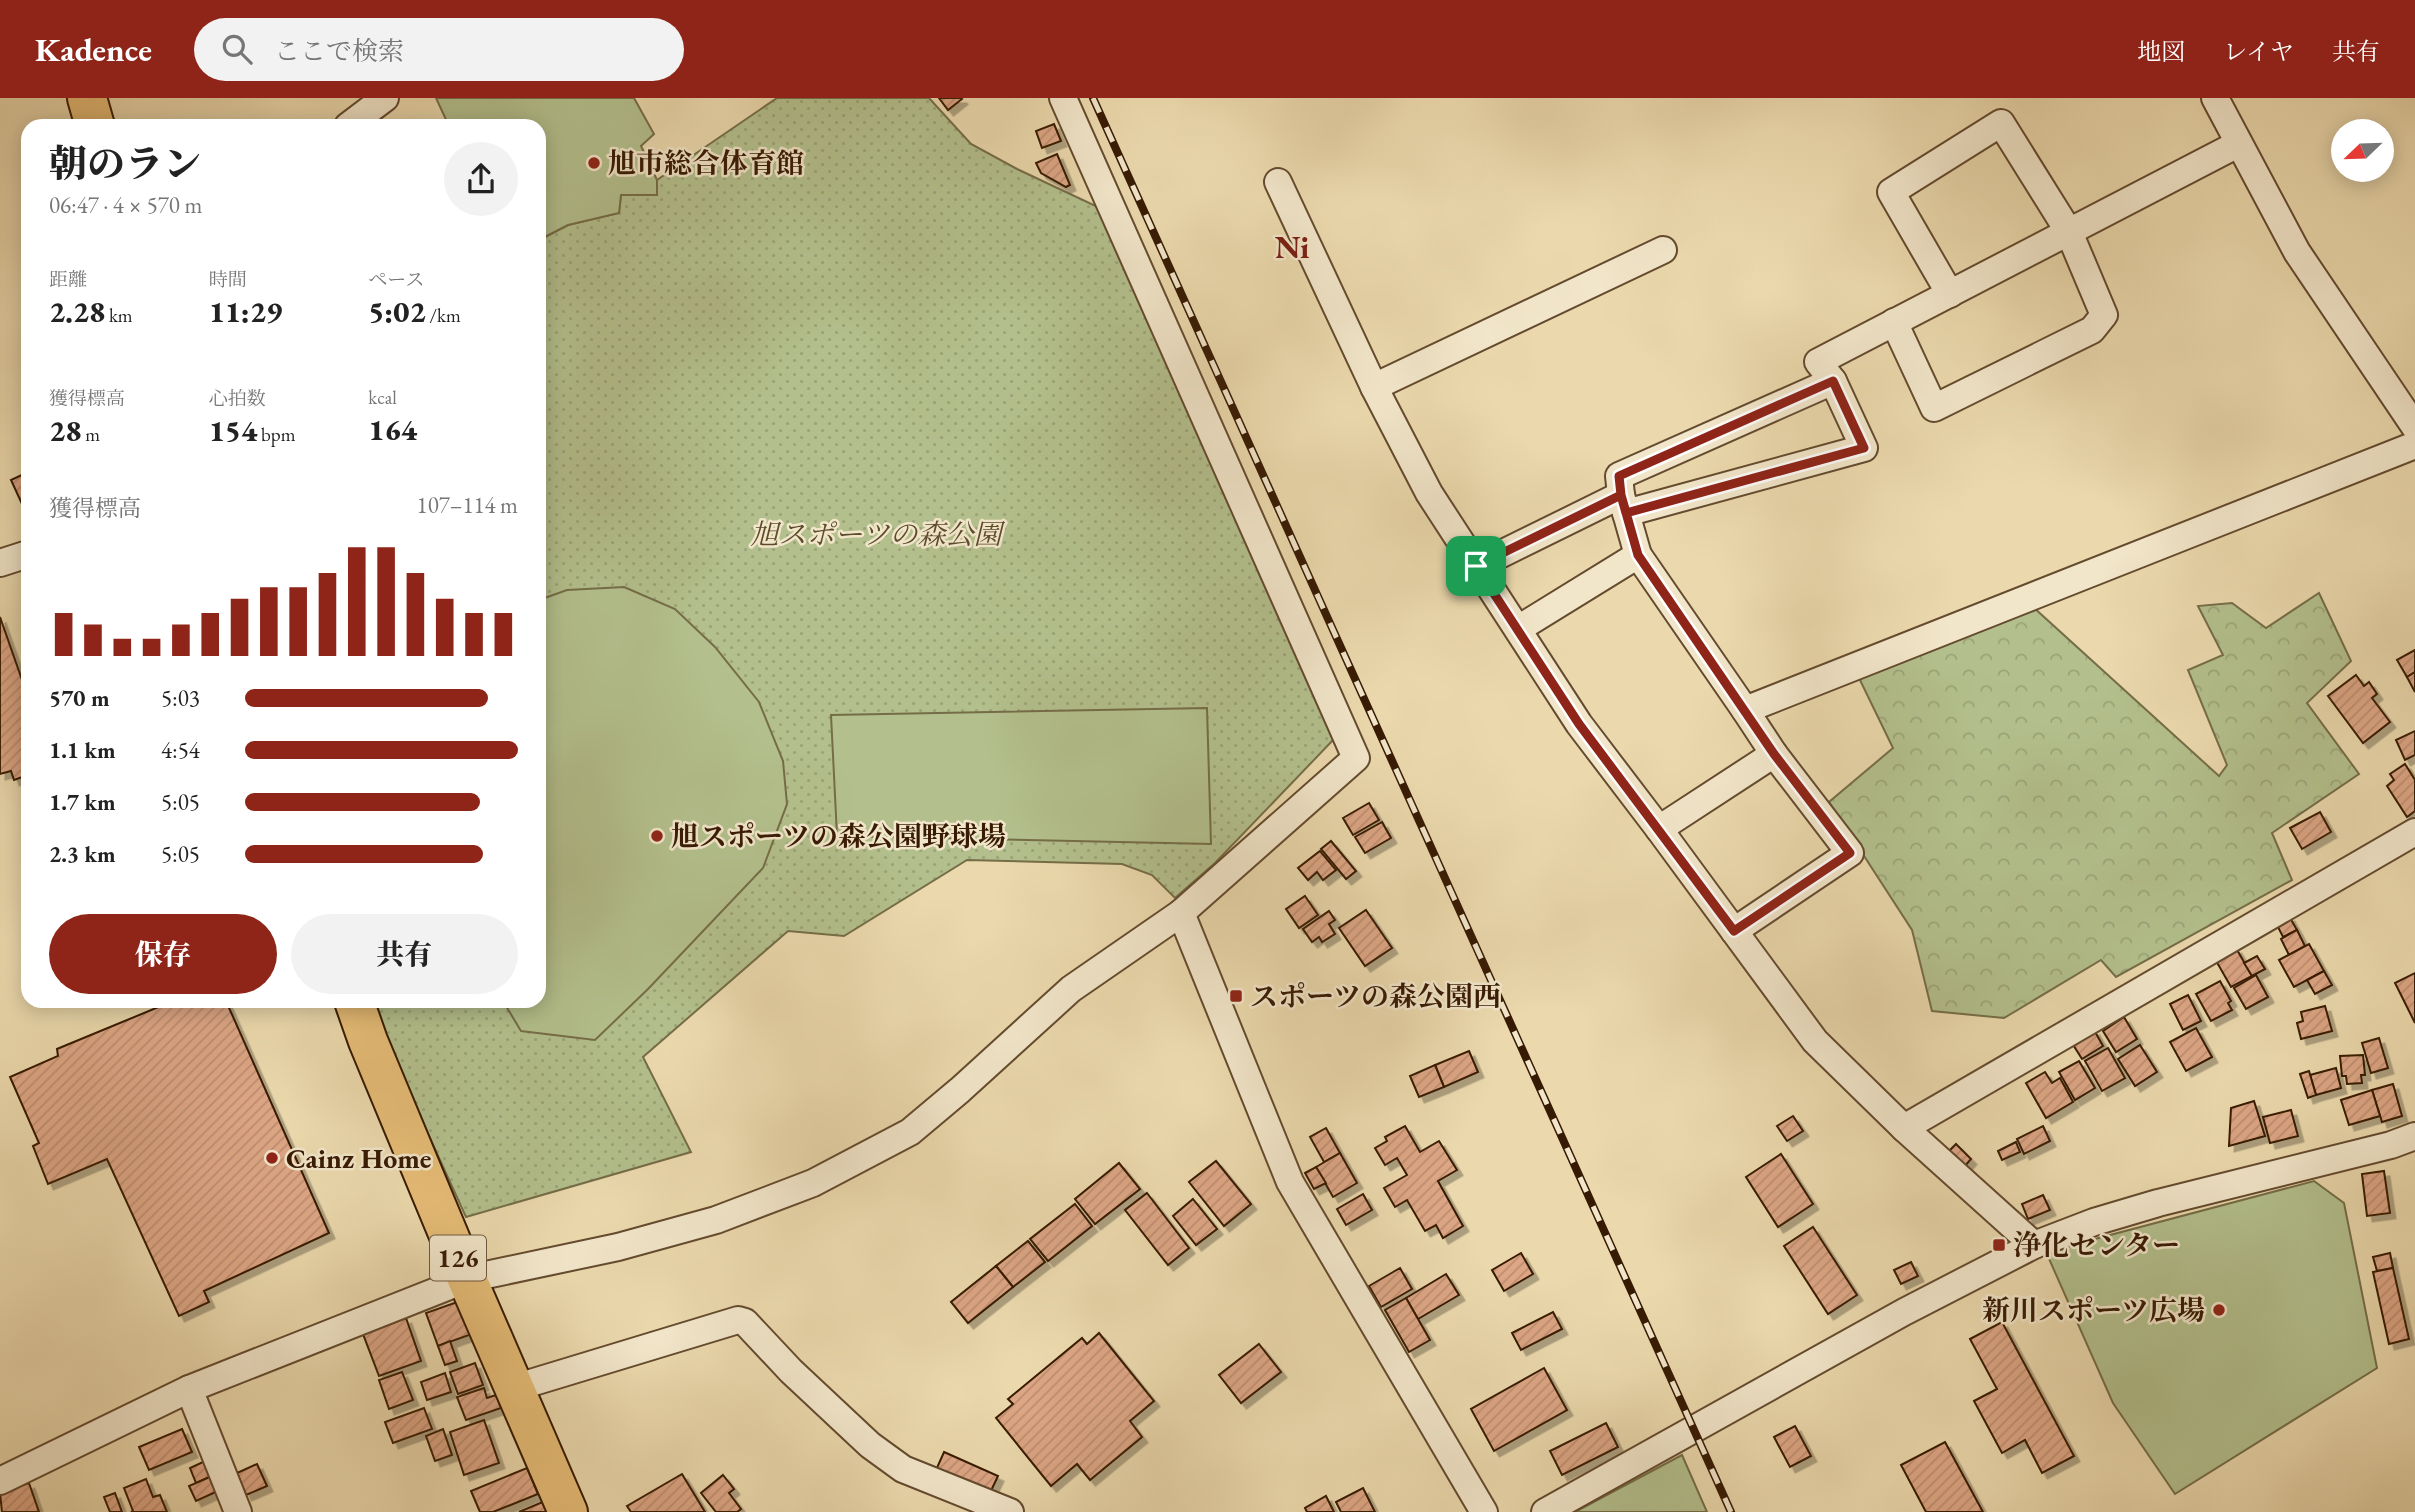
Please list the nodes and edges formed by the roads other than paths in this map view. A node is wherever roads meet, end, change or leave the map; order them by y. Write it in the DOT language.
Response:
graph roads {
  1 [pos="87,98"];
  2 [pos="385,98"];
  3 [pos="1063,98"];
  4 [pos="2215,98"];
  5 [pos="93,119"];
  6 [pos="357,119"];
  7 [pos="2238,144"];
  8 [pos="1278,182"];
  9 [pos="2069,232"];
  10 [pos="1663,250"];
  11 [pos="1950,294"];
  12 [pos="1894,323"];
  13 [pos="1833,381"];
  14 [pos="1374,387"];
  15 [pos="2415,426"];
  16 [pos="2415,445"];
  17 [pos="1623,504"];
  18 [pos="1638,555"];
  19 [pos="21,556"];
  20 [pos="0,563"];
  21 [pos="1476,566"];
  22 [pos="1518,629"];
  23 [pos="1745,710"];
  24 [pos="1774,754"];
  25 [pos="1659,829"];
  26 [pos="2415,832"];
  27 [pos="1181,913"];
  28 [pos="1734,931"];
  29 [pos="356,1008"];
  30 [pos="1904,1128"];
  31 [pos="2415,1136"];
  32 [pos="2034,1245"];
  33 [pos="467,1279"];
  34 [pos="514,1388"];
  35 [pos="190,1389"];
  36 [pos="0,1481"];
  37 [pos="238,1512"];
  38 [pos="568,1512"];
  39 [pos="1010,1512"];
  40 [pos="1484,1512"];
  41 [pos="1545,1512"];
  1 -- 5 [label="highway"];
  2 -- 6 [label="street"];
  3 -- 27 [label="street"];
  4 -- 7 [label="street"];
  7 -- 9 [label="street"];
  7 -- 15 [label="street"];
  8 -- 14 [label="street"];
  9 -- 11 [label="street"];
  9 -- 11 [label="street"];
  9 -- 12 [label="street"];
  10 -- 14 [label="street"];
  11 -- 12 [label="street"];
  12 -- 13 [label="street"];
  13 -- 17 [label="street"];
  13 -- 17 [label="street"];
  14 -- 21 [label="street"];
  16 -- 23 [label="street"];
  17 -- 18 [label="street"];
  17 -- 21 [label="street"];
  18 -- 22 [label="street"];
  18 -- 23 [label="street"];
  19 -- 20 [label="street"];
  21 -- 22 [label="street"];
  22 -- 25 [label="street"];
  23 -- 24 [label="street"];
  24 -- 25 [label="street"];
  24 -- 28 [label="street"];
  25 -- 28 [label="street"];
  26 -- 30 [label="street"];
  27 -- 33 [label="street"];
  27 -- 40 [label="street"];
  28 -- 30 [label="street"];
  29 -- 33 [label="highway, 126"];
  30 -- 32 [label="street"];
  31 -- 32 [label="street"];
  32 -- 41 [label="street"];
  33 -- 34 [label="highway, 126"];
  33 -- 35 [label="street"];
  34 -- 38 [label="highway, 126"];
  34 -- 39 [label="street"];
  35 -- 36 [label="street"];
  35 -- 37 [label="street"];
}
